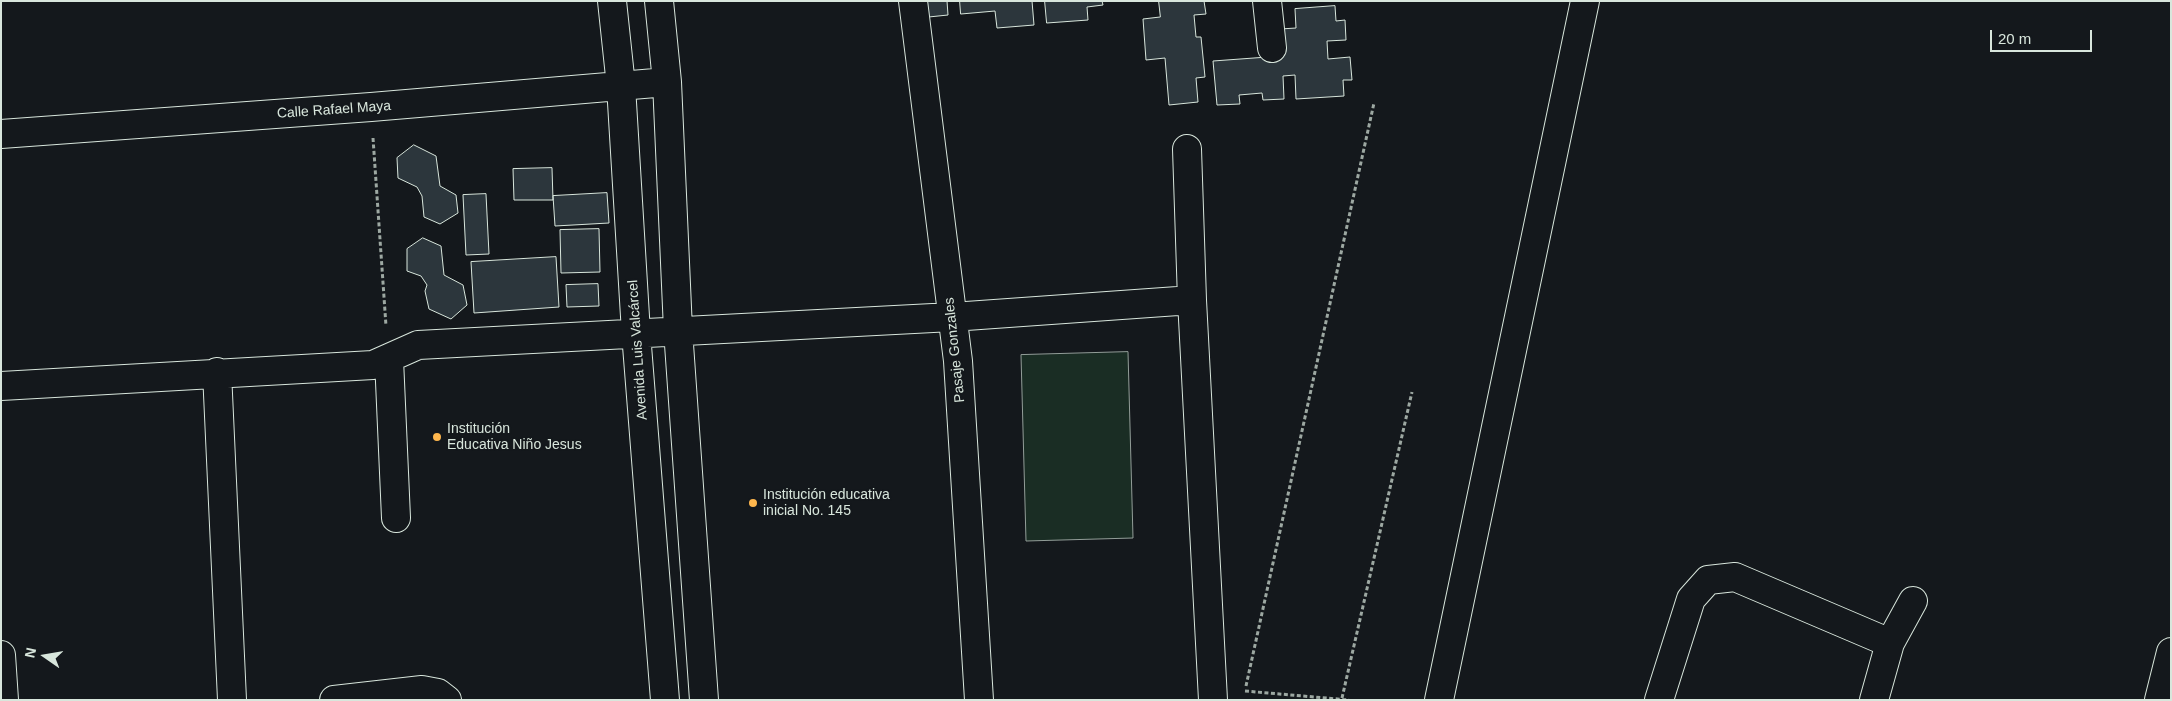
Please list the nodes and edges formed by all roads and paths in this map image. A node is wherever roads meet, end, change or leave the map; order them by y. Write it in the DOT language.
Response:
graph roads {
  1 [pos="612,1"];
  2 [pos="659,1"];
  3 [pos="913,1"];
  4 [pos="1267,1"];
  5 [pos="1586,1"];
  6 [pos="1272,48"];
  7 [pos="667,82"];
  8 [pos="621,86"];
  9 [pos="1374,103"];
  10 [pos="371,107"];
  11 [pos="1,134"];
  12 [pos="1187,149"];
  13 [pos="1192,300"];
  14 [pos="952,317"];
  15 [pos="678,330"];
  16 [pos="636,332"];
  17 [pos="389,359"];
  18 [pos="217,372"];
  19 [pos="1,386"];
  20 [pos="1412,392"];
  21 [pos="396,518"];
  22 [pos="1913,601"];
  23 [pos="1890,643"];
  24 [pos="2171,652"];
  25 [pos="1,655"];
  26 [pos="1245,691"];
  27 [pos="1213,694"];
  28 [pos="1342,698"];
  29 [pos="4,700"];
  30 [pos="232,700"];
  31 [pos="334,700"];
  32 [pos="447,700"];
  33 [pos="665,700"];
  34 [pos="704,700"];
  35 [pos="979,700"];
  36 [pos="1349,700"];
  37 [pos="1439,700"];
  38 [pos="1659,700"];
  39 [pos="1874,700"];
  40 [pos="2159,700"];
  1 -- 8 [label="street, Avenida Luis Valcárcel"];
  2 -- 7 [label="street"];
  3 -- 14 [label="street, Pasaje Gonzales"];
  4 -- 6 [label="street"];
  5 -- 37 [label="street"];
  7 -- 8 [label="street, Calle Rafael Maya"];
  7 -- 15 [label="street"];
  8 -- 10 [label="street, Calle Rafael Maya"];
  8 -- 16 [label="street, Avenida Luis Valcárcel"];
  9 -- 26 [label="path"];
  10 -- 11 [label="street, Calle Rafael Maya"];
  10 -- 17 [label="path"];
  12 -- 13 [label="street"];
  13 -- 14 [label="street"];
  13 -- 27 [label="street"];
  14 -- 15 [label="street"];
  14 -- 35 [label="street, Pasaje Gonzales"];
  15 -- 16 [label="street"];
  15 -- 34 [label="street"];
  16 -- 17 [label="street"];
  16 -- 33 [label="street, Avenida Luis Valcárcel"];
  17 -- 18 [label="street"];
  17 -- 21 [label="street"];
  18 -- 19 [label="street"];
  18 -- 30 [label="street"];
  20 -- 28 [label="path"];
  22 -- 23 [label="street"];
  23 -- 38 [label="street"];
  23 -- 39 [label="street"];
  24 -- 40 [label="street"];
  25 -- 29 [label="street"];
  26 -- 27 [label="path"];
  26 -- 28 [label="path"];
  28 -- 36 [label="path"];
  31 -- 32 [label="street"];
}
